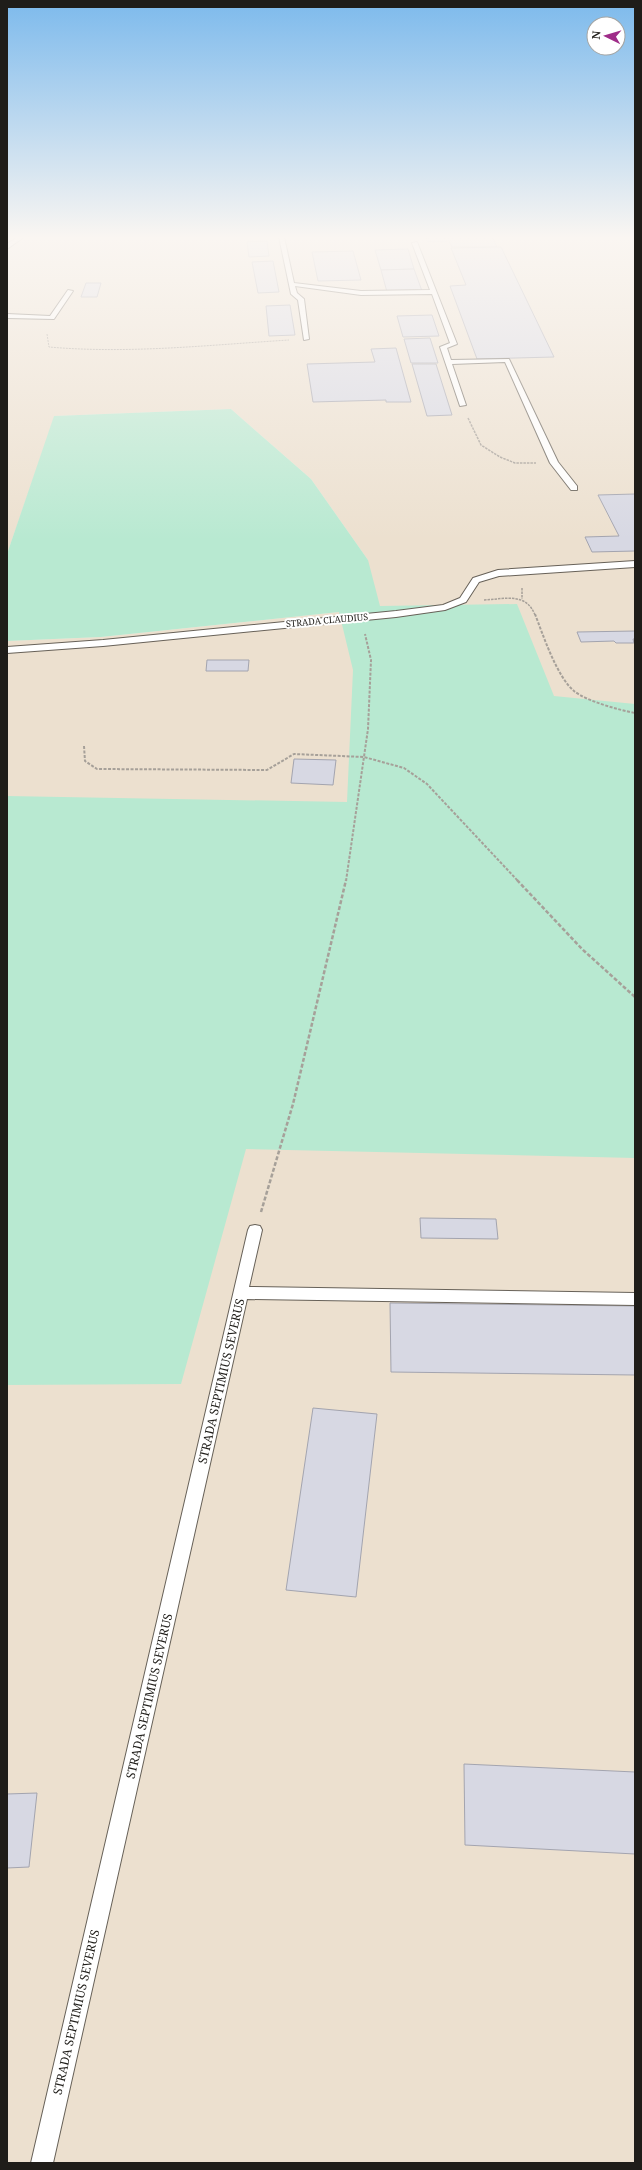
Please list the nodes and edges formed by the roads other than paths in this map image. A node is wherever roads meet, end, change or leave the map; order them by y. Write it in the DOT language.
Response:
graph roads {
  1 [pos="452,338"];
  2 [pos="448,362"];
  3 [pos="462,405"];
  4 [pos="574,488"];
  5 [pos="635,564"];
  6 [pos="7,650"];
  7 [pos="255,1230"];
  8 [pos="241,1293"];
  9 [pos="635,1299"];
  10 [pos="42,2163"];
  1 -- 2 [label="lane"];
  2 -- 3 [label="lane"];
  2 -- 4 [label="lane"];
  5 -- 6 [label="lane, STRADA CLAUDIUS"];
  7 -- 8 [label="lane, STRADA SEPTIMIUS SEVERUS"];
  8 -- 9 [label="lane"];
  8 -- 10 [label="lane, STRADA SEPTIMIUS SEVERUS"];
}
